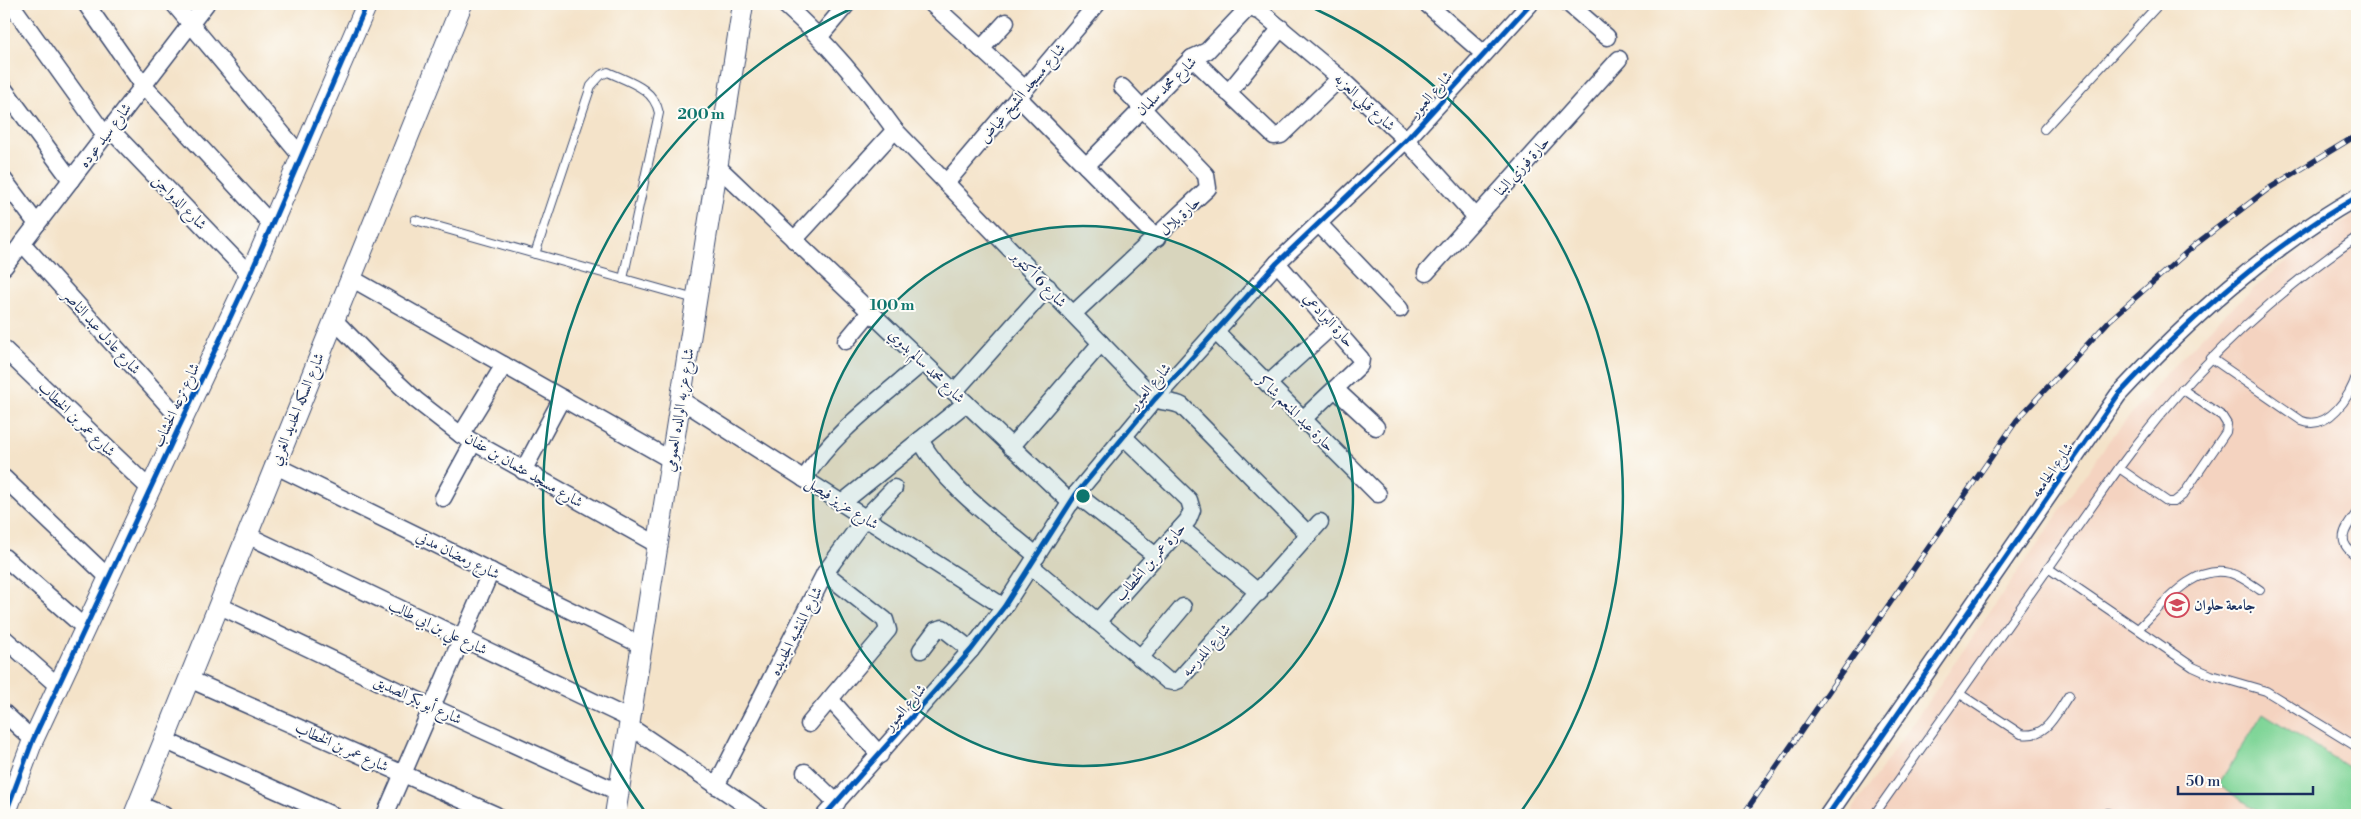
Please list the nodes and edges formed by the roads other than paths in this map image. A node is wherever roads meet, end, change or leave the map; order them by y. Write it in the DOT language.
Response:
graph roads {
  1 [pos="10,4"];
  2 [pos="86,4"];
  3 [pos="174,4"];
  4 [pos="206,4"];
  5 [pos="367,4"];
  6 [pos="462,4"];
  7 [pos="743,4"];
  8 [pos="784,4"];
  9 [pos="847,4"];
  10 [pos="932,4"];
  11 [pos="1097,4"];
  12 [pos="1427,4"];
  13 [pos="1530,4"];
  14 [pos="1569,4"];
  15 [pos="2160,4"];
  16 [pos="1249,6"];
  17 [pos="1006,22"];
  18 [pos="190,25"];
  19 [pos="1281,28"];
  20 [pos="820,36"];
  21 [pos="1607,37"];
  22 [pos="981,49"];
  23 [pos="1484,54"];
  24 [pos="1192,58"];
  25 [pos="1619,59"];
  26 [pos="1340,78"];
  27 [pos="143,85"];
  28 [pos="1122,87"];
  29 [pos="4,89"];
  30 [pos="1022,93"];
  31 [pos="1228,93"];
  32 [pos="1142,108"];
  33 [pos="2044,129"];
  34 [pos="895,130"];
  35 [pos="107,132"];
  36 [pos="1406,140"];
  37 [pos="301,156"];
  38 [pos="1086,166"];
  39 [pos="718,167"];
  40 [pos="4,180"];
  41 [pos="71,180"];
  42 [pos="946,183"];
  43 [pos="2357,197"];
  44 [pos="1476,218"];
  45 [pos="415,220"];
  46 [pos="37,224"];
  47 [pos="1319,224"];
  48 [pos="272,225"];
  49 [pos="2357,237"];
  50 [pos="1157,238"];
  51 [pos="794,240"];
  52 [pos="22,243"];
  53 [pos="536,254"];
  54 [pos="1277,264"];
  55 [pos="4,267"];
  56 [pos="1426,273"];
  57 [pos="250,275"];
  58 [pos="351,278"];
  59 [pos="623,278"];
  60 [pos="1048,287"];
  61 [pos="696,299"];
  62 [pos="1400,309"];
  63 [pos="870,312"];
  64 [pos="1073,314"];
  65 [pos="334,320"];
  66 [pos="1333,324"];
  67 [pos="1215,331"];
  68 [pos="846,341"];
  69 [pos="1101,343"];
  70 [pos="4,349"];
  71 [pos="2210,358"];
  72 [pos="923,362"];
  73 [pos="504,365"];
  74 [pos="2357,374"];
  75 [pos="1268,384"];
  76 [pos="1335,389"];
  77 [pos="2182,389"];
  78 [pos="954,392"];
  79 [pos="562,398"];
  80 [pos="1155,399"];
  81 [pos="681,400"];
  82 [pos="966,403"];
  83 [pos="1303,419"];
  84 [pos="182,421"];
  85 [pos="1376,427"];
  86 [pos="1123,436"];
  87 [pos="467,439"];
  88 [pos="920,440"];
  89 [pos="1012,447"];
  90 [pos="671,460"];
  91 [pos="274,465"];
  92 [pos="2119,468"];
  93 [pos="523,471"];
  94 [pos="4,478"];
  95 [pos="804,479"];
  96 [pos="894,488"];
  97 [pos="150,489"];
  98 [pos="1378,494"];
  99 [pos="443,498"];
  100 [pos="1073,498"];
  101 [pos="842,503"];
  102 [pos="2357,512"];
  103 [pos="865,518"];
  104 [pos="1320,522"];
  105 [pos="1182,528"];
  106 [pos="247,535"];
  107 [pos="1309,535"];
  108 [pos="658,545"];
  109 [pos="1156,556"];
  110 [pos="2357,556"];
  111 [pos="4,557"];
  112 [pos="1034,561"];
  113 [pos="2048,568"];
  114 [pos="491,571"];
  115 [pos="825,573"];
  116 [pos="109,578"];
  117 [pos="2260,590"];
  118 [pos="1259,593"];
  119 [pos="218,605"];
  120 [pos="1004,607"];
  121 [pos="1183,607"];
  122 [pos="1098,622"];
  123 [pos="85,628"];
  124 [pos="2139,628"];
  125 [pos="4,638"];
  126 [pos="462,638"];
  127 [pos="641,645"];
  128 [pos="921,650"];
  129 [pos="972,650"];
  130 [pos="1140,658"];
  131 [pos="188,679"];
  132 [pos="58,686"];
  133 [pos="1960,694"];
  134 [pos="2068,695"];
  135 [pos="830,699"];
  136 [pos="432,707"];
  137 [pos="4,713"];
  138 [pos="629,723"];
  139 [pos="809,724"];
  140 [pos="33,740"];
  141 [pos="164,740"];
  142 [pos="2356,744"];
  143 [pos="880,754"];
  144 [pos="805,772"];
  145 [pos="403,774"];
  146 [pos="716,786"];
  147 [pos="618,792"];
  148 [pos="837,803"];
  149 [pos="136,810"];
  150 [pos="5,812"];
  151 [pos="164,815"];
  152 [pos="332,815"];
  153 [pos="385,815"];
  154 [pos="496,815"];
  155 [pos="615,815"];
  156 [pos="760,815"];
  157 [pos="825,815"];
  158 [pos="1828,815"];
  159 [pos="1874,815"];
  1 -- 35 [label="street, شارع الدواجن"];
  2 -- 27 [label="street"];
  3 -- 18 [label="street"];
  4 -- 18 [label="street, شارع سيد عوده"];
  5 -- 37 [label="street, شارع ترعه الخشاب"];
  6 -- 58 [label="street, شارع السكه الحديد الغربي"];
  7 -- 39 [label="street, شارع عزبه الوالده العمومي"];
  8 -- 20 [label="street, شارع 6 أكتوبر"];
  9 -- 20 [label="street"];
  10 -- 22 [label="street"];
  11 -- 30 [label="street, شارع مسجد الشيخ غياض"];
  12 -- 23 [label="street"];
  13 -- 23 [label="street, شارع العبور"];
  14 -- 21 [label="street"];
  15 -- 33 [label="lane"];
  16 -- 19 [label="street, شارع قبلي العزبه"];
  16 -- 24 [label="street, شارع محمد سلمان"];
  17 -- 22 [label="street"];
  18 -- 27 [label="street, شارع سيد عوده"];
  18 -- 37 [label="street"];
  19 -- 26 [label="street, شارع قبلي العزبه"];
  19 -- 31 [label="street"];
  20 -- 34 [label="street, شارع 6 أكتوبر"];
  22 -- 30 [label="street"];
  23 -- 36 [label="street, شارع العبور"];
  24 -- 31 [label="street"];
  24 -- 32 [label="street, شارع محمد سلمان"];
  25 -- 44 [label="street, حارة فوزي البنا"];
  26 -- 31 [label="street"];
  26 -- 36 [label="street, شارع قبلي العزبه"];
  27 -- 35 [label="street, شارع سيد عوده"];
  27 -- 48 [label="street"];
  28 -- 32 [label="street, حارة بلال"];
  29 -- 41 [label="street"];
  30 -- 38 [label="street"];
  30 -- 42 [label="street, شارع مسجد الشيخ غياض"];
  32 -- 38 [label="street, شارع محمد سلمان"];
  32 -- 50 [label="street, حارة بلال"];
  34 -- 42 [label="street, شارع 6 أكتوبر"];
  34 -- 51 [label="street"];
  35 -- 41 [label="street, شارع سيد عوده"];
  35 -- 57 [label="street, شارع الدواجن"];
  36 -- 44 [label="street, شارع قبلي العزبه"];
  36 -- 47 [label="street, شارع العبور"];
  37 -- 48 [label="street, شارع ترعه الخشاب"];
  38 -- 50 [label="street"];
  39 -- 51 [label="street, شارع محمد سالم بدوي"];
  39 -- 61 [label="street, شارع عزبه الوالده العمومي"];
  40 -- 46 [label="street"];
  41 -- 46 [label="street, شارع سيد عوده"];
  42 -- 60 [label="street, شارع 6 أكتوبر"];
  43 -- 158 [label="street, شارع الجامعه"];
  44 -- 56 [label="street, حارة فوزي البنا"];
  45 -- 53 [label="lane"];
  46 -- 52 [label="street, شارع سيد عوده"];
  47 -- 54 [label="street, شارع العبور"];
  47 -- 62 [label="street"];
  48 -- 57 [label="street, شارع ترعه الخشاب"];
  49 -- 71 [label="lane"];
  50 -- 64 [label="street, حارة بلال"];
  51 -- 63 [label="street, شارع محمد سالم بدوي"];
  52 -- 55 [label="street, شارع سيد عوده"];
  52 -- 84 [label="street, شارع عادل عبد الناصر"];
  53 -- 59 [label="lane"];
  53 -- 59 [label="lane"];
  54 -- 66 [label="street, حارة البرادعي"];
  54 -- 67 [label="street, شارع العبور"];
  57 -- 84 [label="street, شارع ترعه الخشاب"];
  58 -- 65 [label="street, شارع السكه الحديد الغربي"];
  58 -- 73 [label="street"];
  59 -- 61 [label="lane"];
  60 -- 64 [label="street, شارع 6 أكتوبر"];
  60 -- 78 [label="street"];
  61 -- 81 [label="street, شارع عزبه الوالده العمومي"];
  63 -- 68 [label="street"];
  63 -- 72 [label="street, شارع محمد سالم بدوي"];
  64 -- 69 [label="street, شارع 6 أكتوبر"];
  65 -- 87 [label="street, شارع مسجد عثمان بن عفان"];
  65 -- 91 [label="street, شارع السكه الحديد الغربي"];
  66 -- 75 [label="street"];
  66 -- 76 [label="street, حارة البرادعي"];
  67 -- 75 [label="street, حارة عبد المنعم شاكر"];
  67 -- 80 [label="street, شارع العبور"];
  69 -- 80 [label="street, شارع 6 أكتوبر"];
  69 -- 89 [label="street"];
  70 -- 97 [label="street, شارع عمر بن الخطاب"];
  71 -- 74 [label="lane"];
  71 -- 77 [label="lane"];
  72 -- 78 [label="street, شارع محمد سالم بدوي"];
  72 -- 95 [label="street"];
  73 -- 79 [label="street"];
  73 -- 87 [label="street"];
  75 -- 83 [label="street, حارة عبد المنعم شاكر"];
  76 -- 83 [label="street, حارة البرادعي"];
  76 -- 85 [label="street"];
  77 -- 92 [label="lane"];
  77 -- 92 [label="lane"];
  78 -- 82 [label="street, شارع محمد سالم بدوي"];
  79 -- 90 [label="street"];
  79 -- 93 [label="street"];
  80 -- 86 [label="street, شارع العبور"];
  80 -- 107 [label="street"];
  81 -- 90 [label="street, شارع عزبه الوالده العمومي"];
  81 -- 95 [label="street, شارع عزيز فيصل"];
  82 -- 88 [label="street"];
  82 -- 89 [label="street, شارع محمد سالم بدوي"];
  83 -- 98 [label="street, حارة عبد المنعم شاكر"];
  84 -- 97 [label="street, شارع ترعه الخشاب"];
  86 -- 100 [label="street, شارع العبور"];
  86 -- 105 [label="street, حارة عمر بن الخطاب"];
  87 -- 93 [label="street, شارع مسجد عثمان بن عفان"];
  87 -- 99 [label="street"];
  88 -- 101 [label="street"];
  88 -- 112 [label="street, شارع المدرسه"];
  89 -- 100 [label="street, شارع محمد سالم بدوي"];
  90 -- 108 [label="street, شارع عزبه الوالده العمومي"];
  91 -- 106 [label="street, شارع السكه الحديد الغربي"];
  91 -- 114 [label="street, شارع رمضان مدني"];
  92 -- 113 [label="lane"];
  93 -- 108 [label="street, شارع مسجد عثمان بن عفان"];
  94 -- 116 [label="street"];
  95 -- 101 [label="street, شارع عزيز فيصل"];
  96 -- 103 [label="street, شارع المنشيه الجديده"];
  97 -- 116 [label="street, شارع ترعه الخشاب"];
  100 -- 109 [label="street, شارع محمد سالم بدوي"];
  100 -- 112 [label="street, شارع العبور"];
  101 -- 103 [label="street, شارع عزيز فيصل"];
  102 -- 110 [label="lane"];
  103 -- 115 [label="street, شارع المنشيه الجديده"];
  103 -- 120 [label="street, شارع عزيز فيصل"];
  104 -- 107 [label="street, شارع المدرسه"];
  105 -- 109 [label="street, حارة عمر بن الخطاب"];
  105 -- 118 [label="street"];
  106 -- 119 [label="street, شارع السكه الحديد الغربي"];
  106 -- 126 [label="street, شارع علي بن ابي طالب"];
  107 -- 118 [label="street, شارع المدرسه"];
  108 -- 127 [label="street, شارع عزبه الوالده العمومي"];
  109 -- 122 [label="street, حارة عمر بن الخطاب"];
  111 -- 123 [label="street"];
  112 -- 120 [label="street, شارع العبور"];
  112 -- 122 [label="street, شارع المدرسه"];
  113 -- 124 [label="lane"];
  113 -- 133 [label="lane"];
  114 -- 126 [label="street"];
  114 -- 127 [label="street, شارع رمضان مدني"];
  115 -- 135 [label="street"];
  115 -- 146 [label="street, شارع المنشيه الجديده"];
  116 -- 123 [label="street, شارع ترعه الخشاب"];
  117 -- 124 [label="lane"];
  118 -- 130 [label="street, شارع المدرسه"];
  119 -- 131 [label="street, شارع السكه الحديد الغربي"];
  119 -- 136 [label="street, شارع أبو بكر الصديق"];
  120 -- 129 [label="street, شارع العبور"];
  121 -- 130 [label="street"];
  122 -- 130 [label="street, شارع المدرسه"];
  123 -- 132 [label="street, شارع ترعه الخشاب"];
  124 -- 142 [label="lane"];
  125 -- 132 [label="street"];
  126 -- 136 [label="street"];
  126 -- 138 [label="street, شارع علي بن ابي طالب"];
  127 -- 138 [label="street, شارع عزبه الوالده العمومي"];
  128 -- 129 [label="street"];
  129 -- 143 [label="street, شارع العبور"];
  131 -- 141 [label="street, شارع السكه الحديد الغربي"];
  131 -- 145 [label="street, شارع عمر بن الخطاب"];
  132 -- 140 [label="street, شارع ترعه الخشاب"];
  133 -- 134 [label="lane"];
  133 -- 159 [label="lane"];
  135 -- 139 [label="street"];
  135 -- 143 [label="street"];
  136 -- 145 [label="street"];
  136 -- 147 [label="street, شارع أبو بكر الصديق"];
  137 -- 140 [label="street"];
  138 -- 146 [label="street, شارع علي بن ابي طالب"];
  138 -- 147 [label="street, شارع عزبه الوالده العمومي"];
  140 -- 150 [label="street, شارع ترعه الخشاب"];
  141 -- 149 [label="street, شارع السكه الحديد الغربي"];
  141 -- 152 [label="street"];
  143 -- 148 [label="street, شارع العبور"];
  144 -- 148 [label="street"];
  145 -- 153 [label="street"];
  145 -- 154 [label="street, شارع عمر بن الخطاب"];
  146 -- 156 [label="street, شارع علي بن ابي طالب"];
  147 -- 155 [label="street, شارع عزبه الوالده العمومي"];
  148 -- 157 [label="street, شارع العبور"];
  149 -- 151 [label="street"];
}
